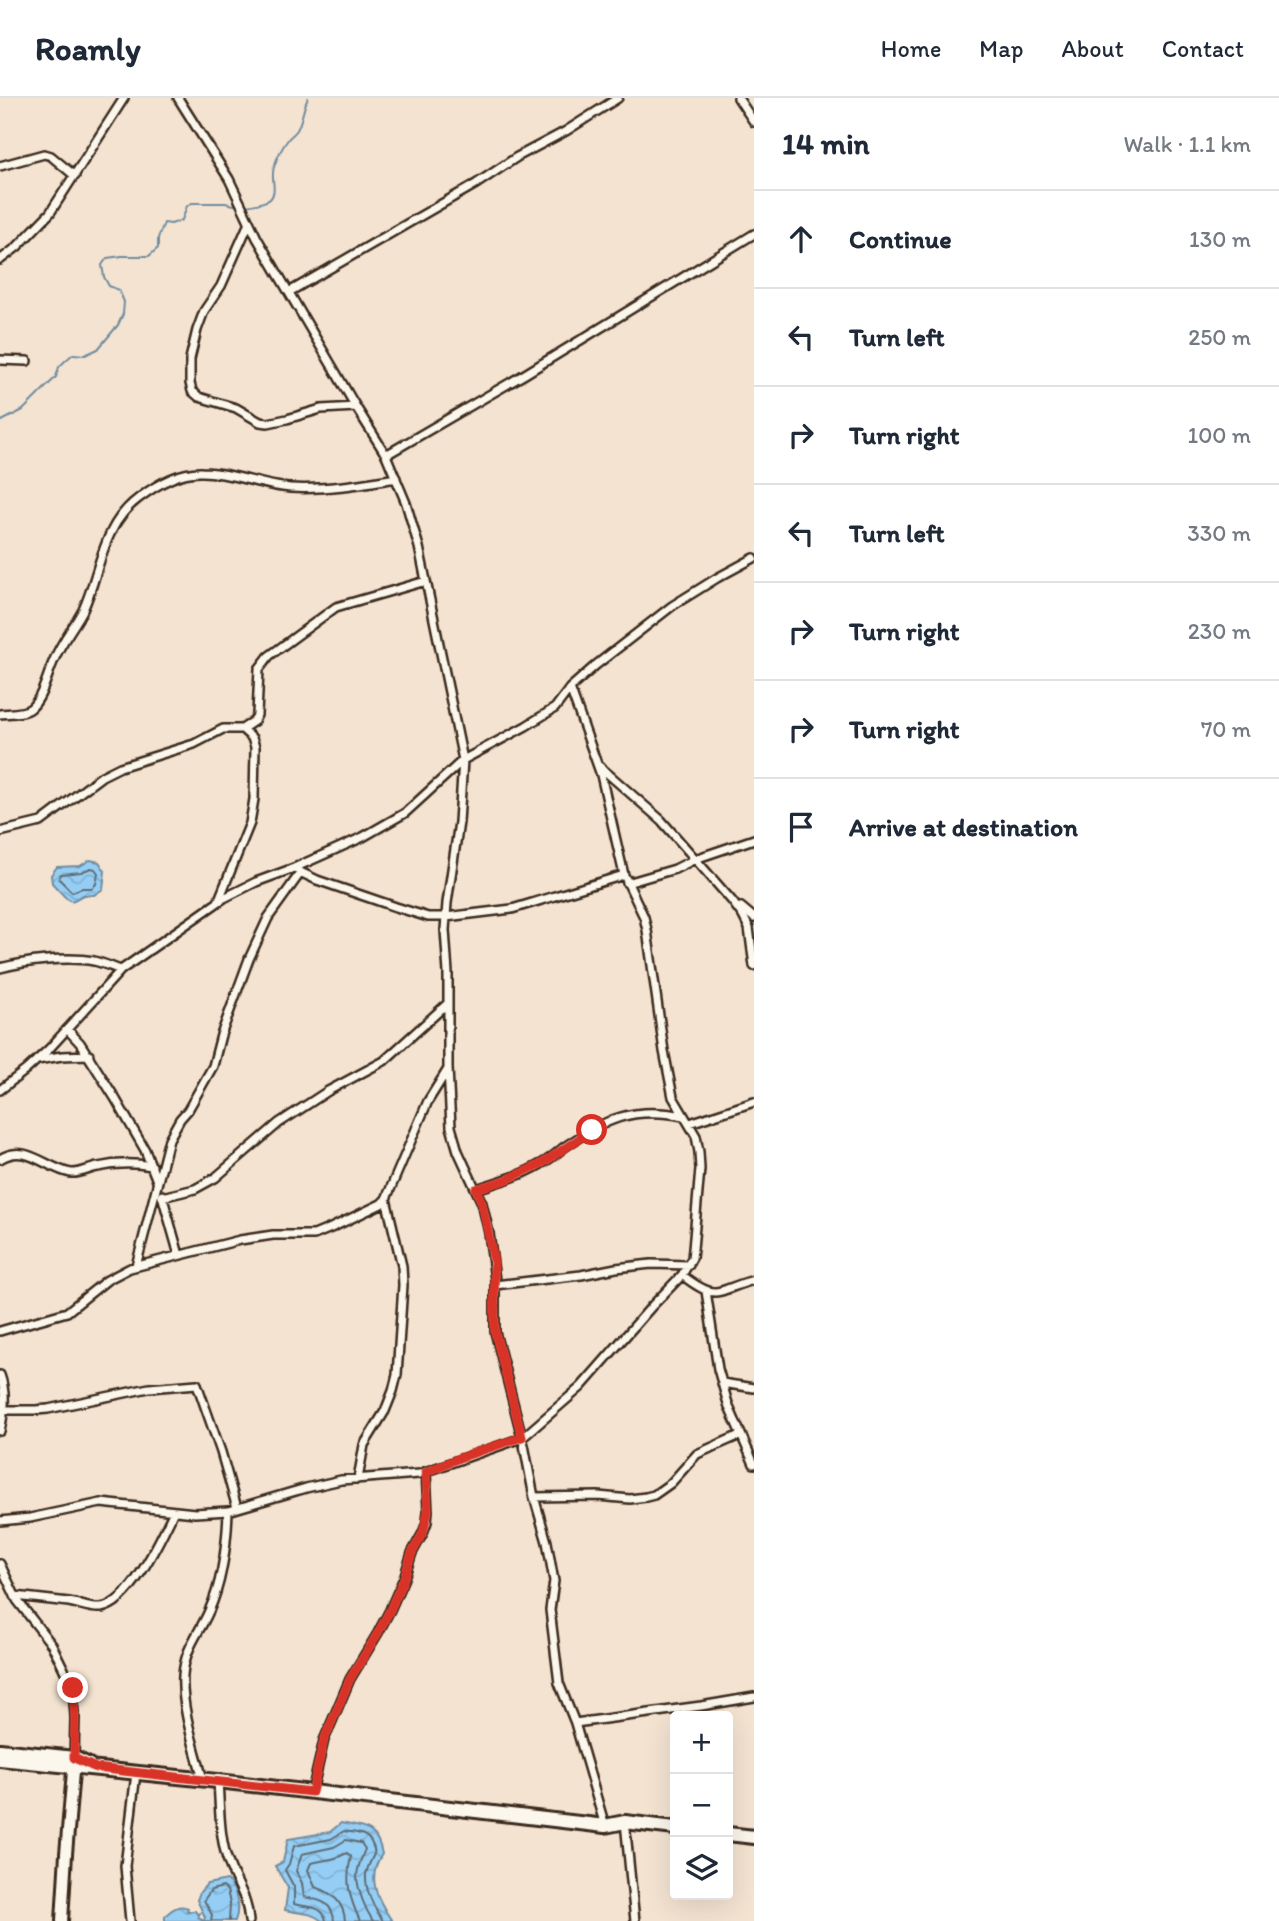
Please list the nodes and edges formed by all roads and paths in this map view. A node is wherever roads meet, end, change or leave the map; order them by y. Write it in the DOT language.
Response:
graph roads {
  1 [pos="124,98"];
  2 [pos="178,98"];
  3 [pos="618,98"];
  4 [pos="738,98"];
  5 [pos="754,122"];
  6 [pos="0,166"];
  7 [pos="75,176"];
  8 [pos="249,223"];
  9 [pos="754,234"];
  10 [pos="0,260"];
  11 [pos="289,292"];
  12 [pos="0,360"];
  13 [pos="27,361"];
  14 [pos="356,407"];
  15 [pos="386,455"];
  16 [pos="396,478"];
  17 [pos="754,558"];
  18 [pos="426,581"];
  19 [pos="570,688"];
  20 [pos="0,714"];
  21 [pos="242,729"];
  22 [pos="463,760"];
  23 [pos="598,765"];
  24 [pos="0,832"];
  25 [pos="754,839"];
  26 [pos="695,859"];
  27 [pos="297,870"];
  28 [pos="625,879"];
  29 [pos="732,901"];
  30 [pos="218,902"];
  31 [pos="446,917"];
  32 [pos="754,918"];
  33 [pos="754,966"];
  34 [pos="0,968"];
  35 [pos="121,971"];
  36 [pos="447,1004"];
  37 [pos="67,1029"];
  38 [pos="89,1055"];
  39 [pos="36,1060"];
  40 [pos="448,1068"];
  41 [pos="0,1090"];
  42 [pos="754,1102"];
  43 [pos="683,1116"];
  44 [pos="690,1122"];
  45 [pos="0,1159"];
  46 [pos="152,1166"];
  47 [pos="158,1184"];
  48 [pos="476,1189"];
  49 [pos="162,1197"];
  50 [pos="386,1199"];
  51 [pos="179,1255"];
  52 [pos="689,1265"];
  53 [pos="136,1266"];
  54 [pos="682,1275"];
  55 [pos="754,1280"];
  56 [pos="495,1285"];
  57 [pos="706,1292"];
  58 [pos="0,1331"];
  59 [pos="0,1375"];
  60 [pos="722,1383"];
  61 [pos="754,1388"];
  62 [pos="4,1410"];
  63 [pos="0,1431"];
  64 [pos="740,1435"];
  65 [pos="522,1437"];
  66 [pos="754,1464"];
  67 [pos="426,1472"];
  68 [pos="358,1479"];
  69 [pos="534,1497"];
  70 [pos="237,1508"];
  71 [pos="174,1511"];
  72 [pos="228,1511"];
  73 [pos="0,1521"];
  74 [pos="0,1564"];
  75 [pos="15,1596"];
  76 [pos="754,1697"];
  77 [pos="575,1723"];
  78 [pos="0,1751"];
  79 [pos="0,1759"];
  80 [pos="74,1763"];
  81 [pos="136,1773"];
  82 [pos="203,1780"];
  83 [pos="218,1781"];
  84 [pos="312,1792"];
  85 [pos="625,1822"];
  86 [pos="605,1826"];
  87 [pos="670,1827"];
  88 [pos="733,1835"];
  89 [pos="754,1837"];
  90 [pos="62,1921"];
  91 [pos="130,1921"];
  92 [pos="248,1921"];
  93 [pos="635,1921"];
  1 -- 7 [label="street"];
  2 -- 8 [label="street"];
  3 -- 11 [label="street"];
  4 -- 5 [label="street"];
  6 -- 7 [label="street"];
  7 -- 10 [label="street"];
  8 -- 11 [label="street"];
  8 -- 14 [label="street"];
  9 -- 15 [label="street"];
  11 -- 14 [label="street"];
  12 -- 13 [label="street"];
  14 -- 15 [label="street"];
  15 -- 16 [label="street"];
  16 -- 18 [label="street"];
  16 -- 20 [label="street"];
  17 -- 19 [label="street"];
  18 -- 21 [label="street"];
  18 -- 22 [label="street"];
  19 -- 22 [label="street"];
  19 -- 23 [label="street"];
  21 -- 24 [label="street"];
  21 -- 30 [label="street"];
  22 -- 27 [label="street"];
  22 -- 31 [label="street"];
  23 -- 26 [label="street"];
  23 -- 28 [label="street"];
  25 -- 26 [label="street"];
  26 -- 28 [label="street"];
  26 -- 29 [label="street"];
  27 -- 30 [label="street"];
  27 -- 31 [label="street"];
  27 -- 47 [label="street"];
  28 -- 31 [label="street"];
  28 -- 43 [label="street"];
  29 -- 32 [label="street"];
  29 -- 33 [label="street"];
  30 -- 35 [label="street"];
  31 -- 36 [label="street"];
  34 -- 35 [label="street"];
  35 -- 37 [label="street"];
  36 -- 40 [label="street"];
  36 -- 49 [label="street"];
  37 -- 38 [label="street"];
  37 -- 39 [label="street"];
  38 -- 39 [label="street"];
  38 -- 46 [label="street"];
  39 -- 41 [label="street"];
  40 -- 48 [label="street"];
  40 -- 50 [label="street"];
  42 -- 44 [label="street"];
  43 -- 44 [label="street"];
  43 -- 48 [label="street"];
  44 -- 52 [label="street"];
  45 -- 46 [label="street"];
  46 -- 47 [label="street"];
  47 -- 49 [label="street"];
  47 -- 53 [label="street"];
  48 -- 56 [label="street"];
  49 -- 51 [label="street"];
  50 -- 51 [label="street"];
  50 -- 68 [label="street"];
  51 -- 53 [label="street"];
  52 -- 54 [label="street"];
  52 -- 56 [label="street"];
  53 -- 58 [label="street"];
  54 -- 57 [label="street"];
  54 -- 65 [label="street"];
  55 -- 57 [label="street"];
  56 -- 65 [label="street"];
  57 -- 60 [label="street"];
  59 -- 62 [label="street"];
  60 -- 61 [label="street"];
  60 -- 64 [label="street"];
  62 -- 63 [label="street"];
  62 -- 70 [label="street"];
  64 -- 66 [label="street"];
  64 -- 69 [label="street"];
  65 -- 67 [label="street"];
  65 -- 69 [label="street"];
  67 -- 68 [label="street"];
  67 -- 84 [label="street"];
  68 -- 70 [label="street"];
  69 -- 77 [label="street"];
  70 -- 72 [label="street"];
  71 -- 72 [label="street"];
  71 -- 73 [label="street"];
  71 -- 75 [label="street"];
  72 -- 82 [label="street"];
  74 -- 75 [label="street"];
  75 -- 80 [label="street"];
  76 -- 77 [label="street"];
  77 -- 86 [label="street"];
  78 -- 80 [label="main road"];
  79 -- 80 [label="main road"];
  80 -- 81 [label="main road"];
  80 -- 90 [label="street"];
  81 -- 82 [label="main road"];
  81 -- 91 [label="street"];
  82 -- 83 [label="main road"];
  83 -- 84 [label="main road"];
  83 -- 92 [label="street"];
  84 -- 86 [label="main road"];
  85 -- 86 [label="main road"];
  85 -- 87 [label="main road"];
  85 -- 93 [label="street"];
  88 -- 89 [label="main road"];
}
